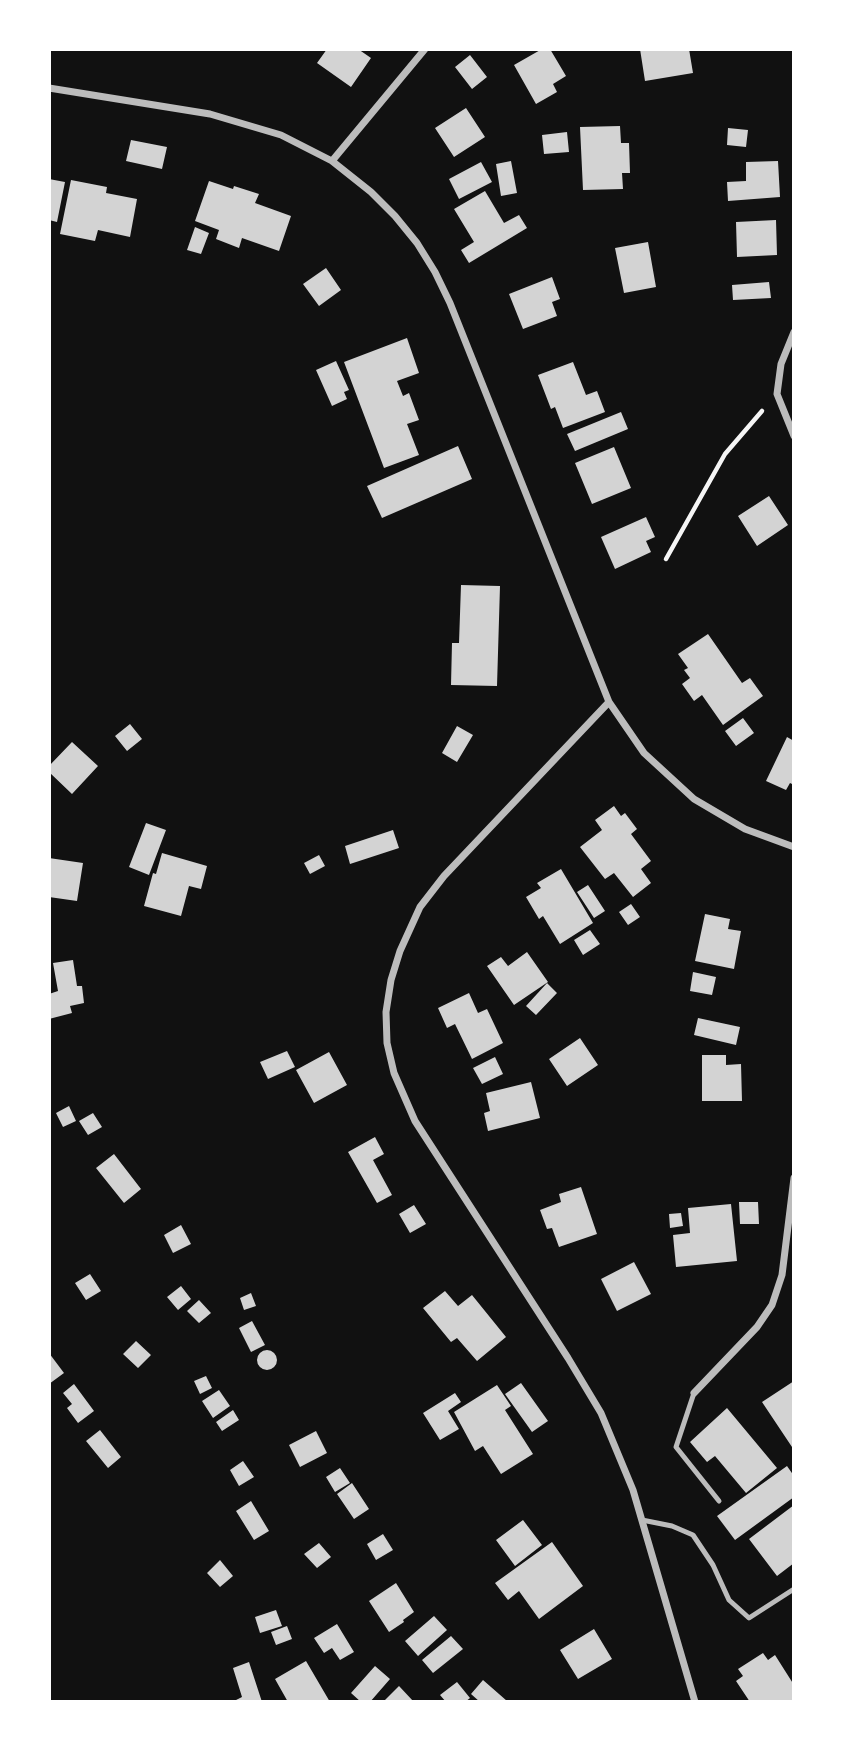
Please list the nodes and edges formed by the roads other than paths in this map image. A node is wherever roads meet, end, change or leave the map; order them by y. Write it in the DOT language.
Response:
graph roads {
  1 [pos="425,49"];
  2 [pos="49,88"];
  3 [pos="332,161"];
  4 [pos="794,332"];
  5 [pos="794,436"];
  6 [pos="609,702"];
  7 [pos="794,847"];
  8 [pos="794,1178"];
  9 [pos="694,1393"];
  10 [pos="719,1501"];
  11 [pos="642,1520"];
  12 [pos="794,1589"];
  13 [pos="695,1702"];
  1 -- 3 [label="street"];
  2 -- 3 [label="street"];
  3 -- 6 [label="street"];
  4 -- 5 [label="street"];
  6 -- 7 [label="street"];
  6 -- 11 [label="street"];
  8 -- 9 [label="street"];
  9 -- 10 [label="lane"];
  11 -- 12 [label="lane"];
  11 -- 13 [label="street"];
}
